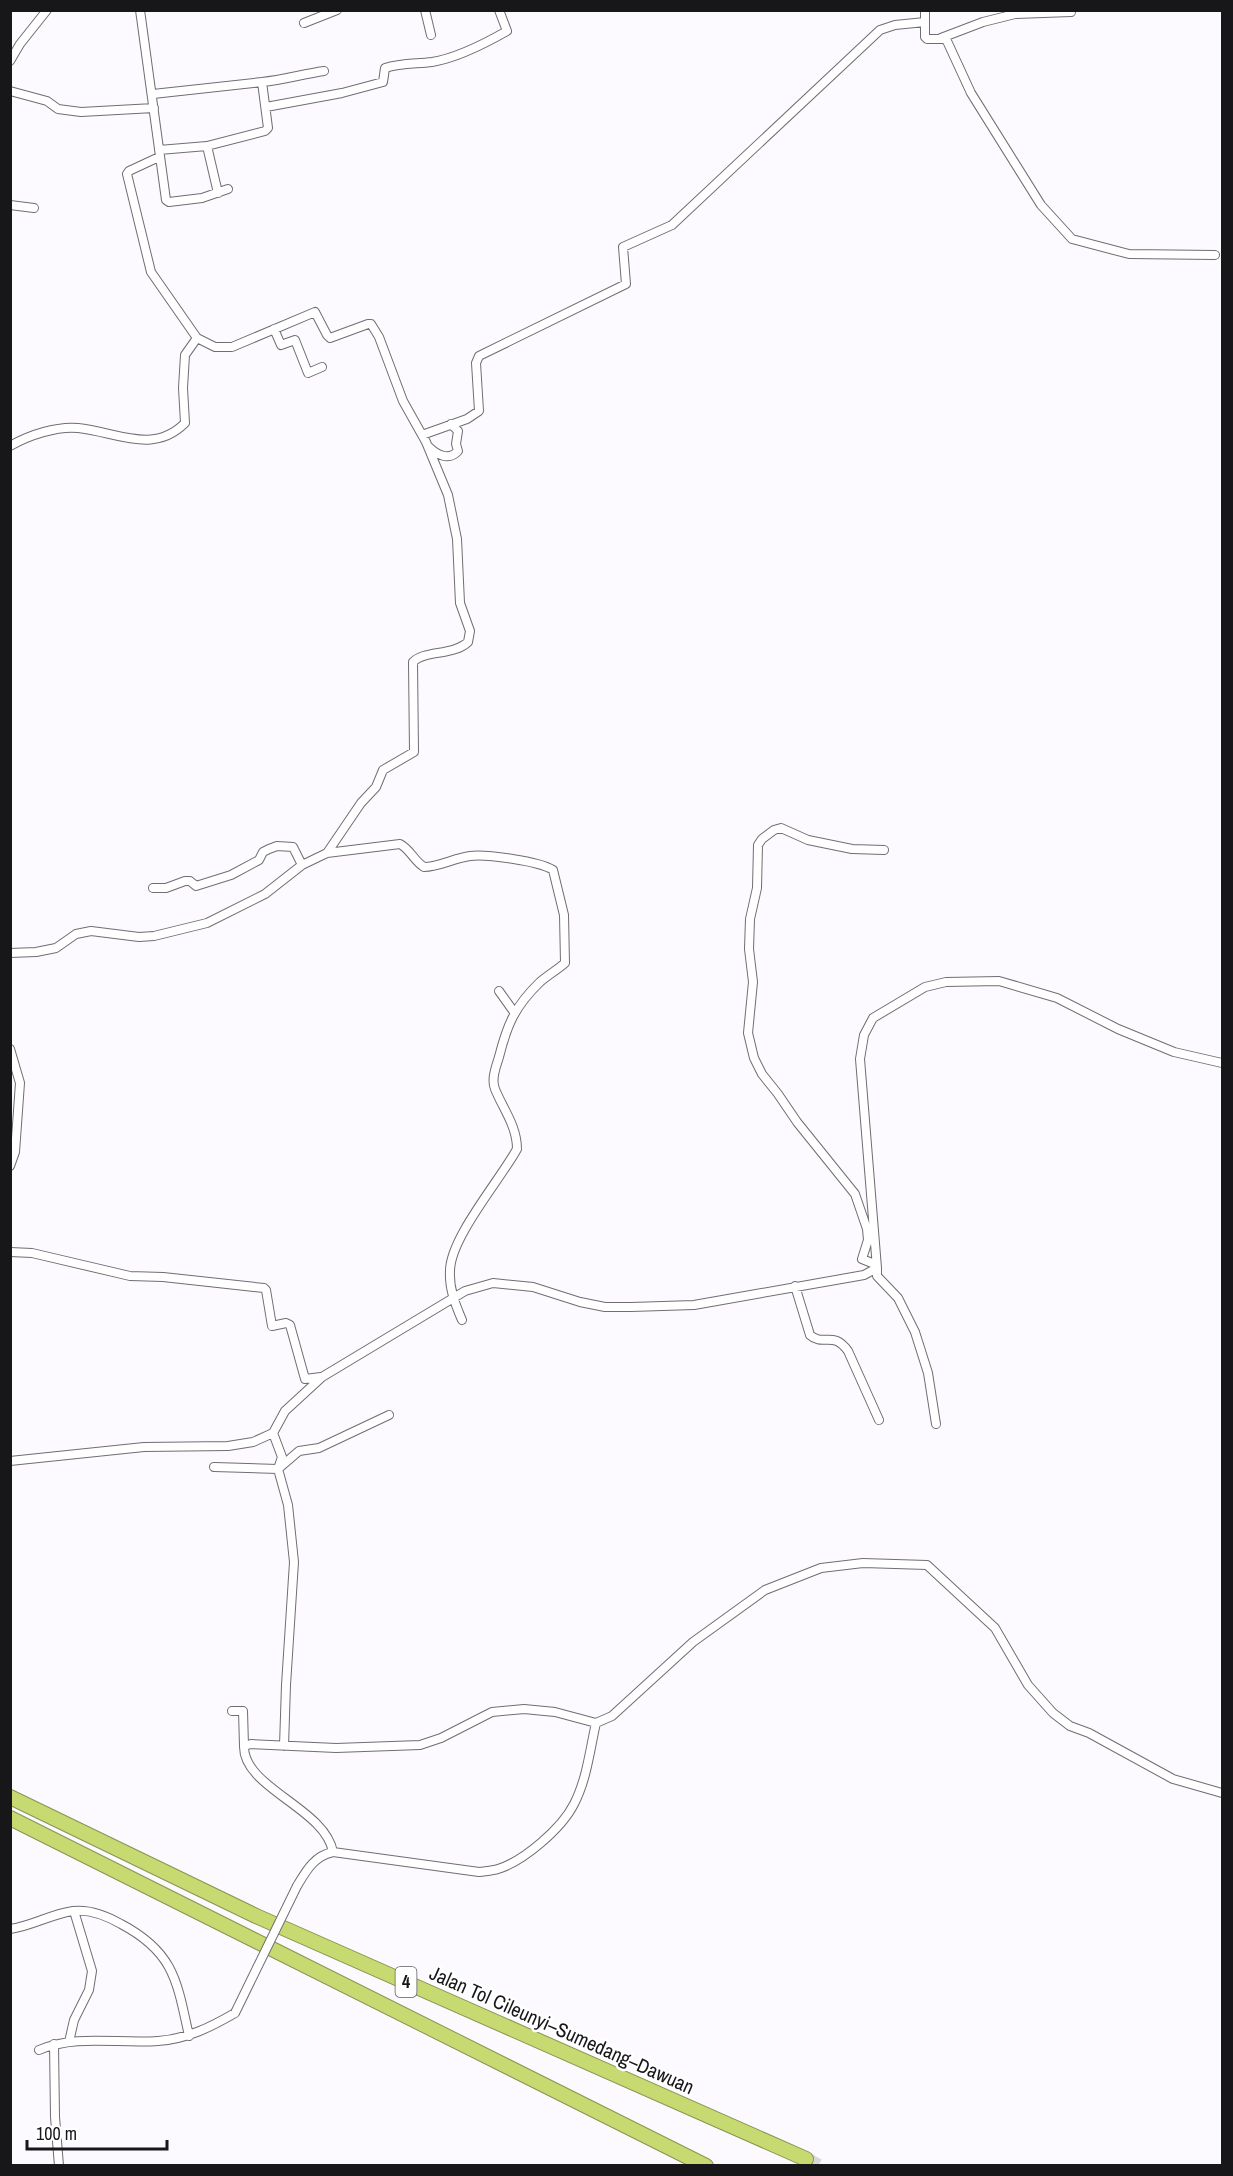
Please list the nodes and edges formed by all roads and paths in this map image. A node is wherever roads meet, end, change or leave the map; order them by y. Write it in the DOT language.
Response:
graph roads {
  1 [pos="47,10"];
  2 [pos="140,10"];
  3 [pos="337,10"];
  4 [pos="425,10"];
  5 [pos="500,10"];
  6 [pos="925,10"];
  7 [pos="1071,12"];
  8 [pos="925,22"];
  9 [pos="304,23"];
  10 [pos="431,35"];
  11 [pos="941,38"];
  12 [pos="10,61"];
  13 [pos="324,71"];
  14 [pos="262,82"];
  15 [pos="10,91"];
  16 [pos="153,94"];
  17 [pos="154,108"];
  18 [pos="266,108"];
  19 [pos="207,146"];
  20 [pos="159,153"];
  21 [pos="228,189"];
  22 [pos="218,193"];
  23 [pos="10,205"];
  24 [pos="34,208"];
  25 [pos="1215,255"];
  26 [pos="274,329"];
  27 [pos="197,338"];
  28 [pos="322,367"];
  29 [pos="452,424"];
  30 [pos="422,435"];
  31 [pos="427,445"];
  32 [pos="10,446"];
  33 [pos="884,850"];
  34 [pos="327,853"];
  35 [pos="302,865"];
  36 [pos="153,888"];
  37 [pos="10,953"];
  38 [pos="499,991"];
  39 [pos="514,1012"];
  40 [pos="10,1049"];
  41 [pos="1222,1063"];
  42 [pos="14,1117"];
  43 [pos="10,1166"];
  44 [pos="10,1252"];
  45 [pos="877,1268"];
  46 [pos="795,1286"];
  47 [pos="453,1298"];
  48 [pos="462,1320"];
  49 [pos="322,1377"];
  50 [pos="389,1415"];
  51 [pos="879,1420"];
  52 [pos="936,1424"];
  53 [pos="273,1432"];
  54 [pos="10,1461"];
  55 [pos="214,1467"];
  56 [pos="278,1469"];
  57 [pos="232,1711"];
  58 [pos="596,1723"];
  59 [pos="244,1746"];
  60 [pos="284,1746"];
  61 [pos="1222,1793"];
  62 [pos="10,1797"];
  63 [pos="10,1818"];
  64 [pos="333,1852"];
  65 [pos="74,1911"];
  66 [pos="10,1929"];
  67 [pos="189,2036"];
  68 [pos="69,2042"];
  69 [pos="54,2044"];
  70 [pos="39,2050"];
  71 [pos="806,2159"];
  72 [pos="59,2166"];
  73 [pos="706,2166"];
  1 -- 12 [label="street"];
  2 -- 16 [label="street"];
  3 -- 9 [label="street"];
  4 -- 10 [label="street"];
  5 -- 18 [label="street"];
  6 -- 8 [label="street"];
  7 -- 11 [label="street"];
  8 -- 11 [label="street"];
  8 -- 29 [label="street"];
  11 -- 25 [label="street"];
  13 -- 14 [label="street"];
  14 -- 16 [label="street"];
  14 -- 18 [label="street"];
  15 -- 17 [label="street"];
  16 -- 17 [label="street"];
  17 -- 20 [label="street"];
  18 -- 19 [label="street"];
  19 -- 20 [label="street"];
  19 -- 22 [label="street"];
  20 -- 22 [label="street"];
  20 -- 27 [label="street"];
  21 -- 22 [label="street"];
  23 -- 24 [label="street"];
  26 -- 27 [label="street"];
  26 -- 28 [label="street"];
  26 -- 30 [label="street"];
  27 -- 32 [label="street"];
  29 -- 30 [label="street"];
  29 -- 31 [label="street"];
  30 -- 31 [label="street"];
  31 -- 34 [label="street"];
  33 -- 45 [label="street"];
  34 -- 35 [label="street"];
  34 -- 39 [label="street"];
  35 -- 36 [label="street"];
  35 -- 37 [label="street"];
  38 -- 39 [label="street"];
  39 -- 47 [label="street"];
  40 -- 42 [label="street"];
  41 -- 45 [label="street"];
  42 -- 43 [label="street"];
  44 -- 49 [label="street"];
  45 -- 46 [label="street"];
  45 -- 52 [label="street"];
  46 -- 47 [label="street"];
  46 -- 51 [label="street"];
  47 -- 48 [label="street"];
  47 -- 49 [label="street"];
  49 -- 53 [label="street"];
  50 -- 56 [label="street"];
  53 -- 54 [label="street"];
  53 -- 56 [label="street"];
  55 -- 56 [label="street"];
  56 -- 60 [label="street"];
  57 -- 59 [label="street"];
  58 -- 60 [label="street"];
  58 -- 61 [label="street"];
  58 -- 64 [label="street"];
  59 -- 60 [label="street"];
  59 -- 64 [label="street"];
  62 -- 71 [label="highway, Jalan Tol Cileunyi–Sumedang–Dawuan / 4"];
  63 -- 73 [label="highway, 4"];
  64 -- 67 [label="street, bridge"];
  65 -- 66 [label="street"];
  65 -- 67 [label="street"];
  65 -- 68 [label="street"];
  67 -- 68 [label="street"];
  68 -- 69 [label="street"];
  69 -- 70 [label="street"];
  69 -- 72 [label="street"];
}
